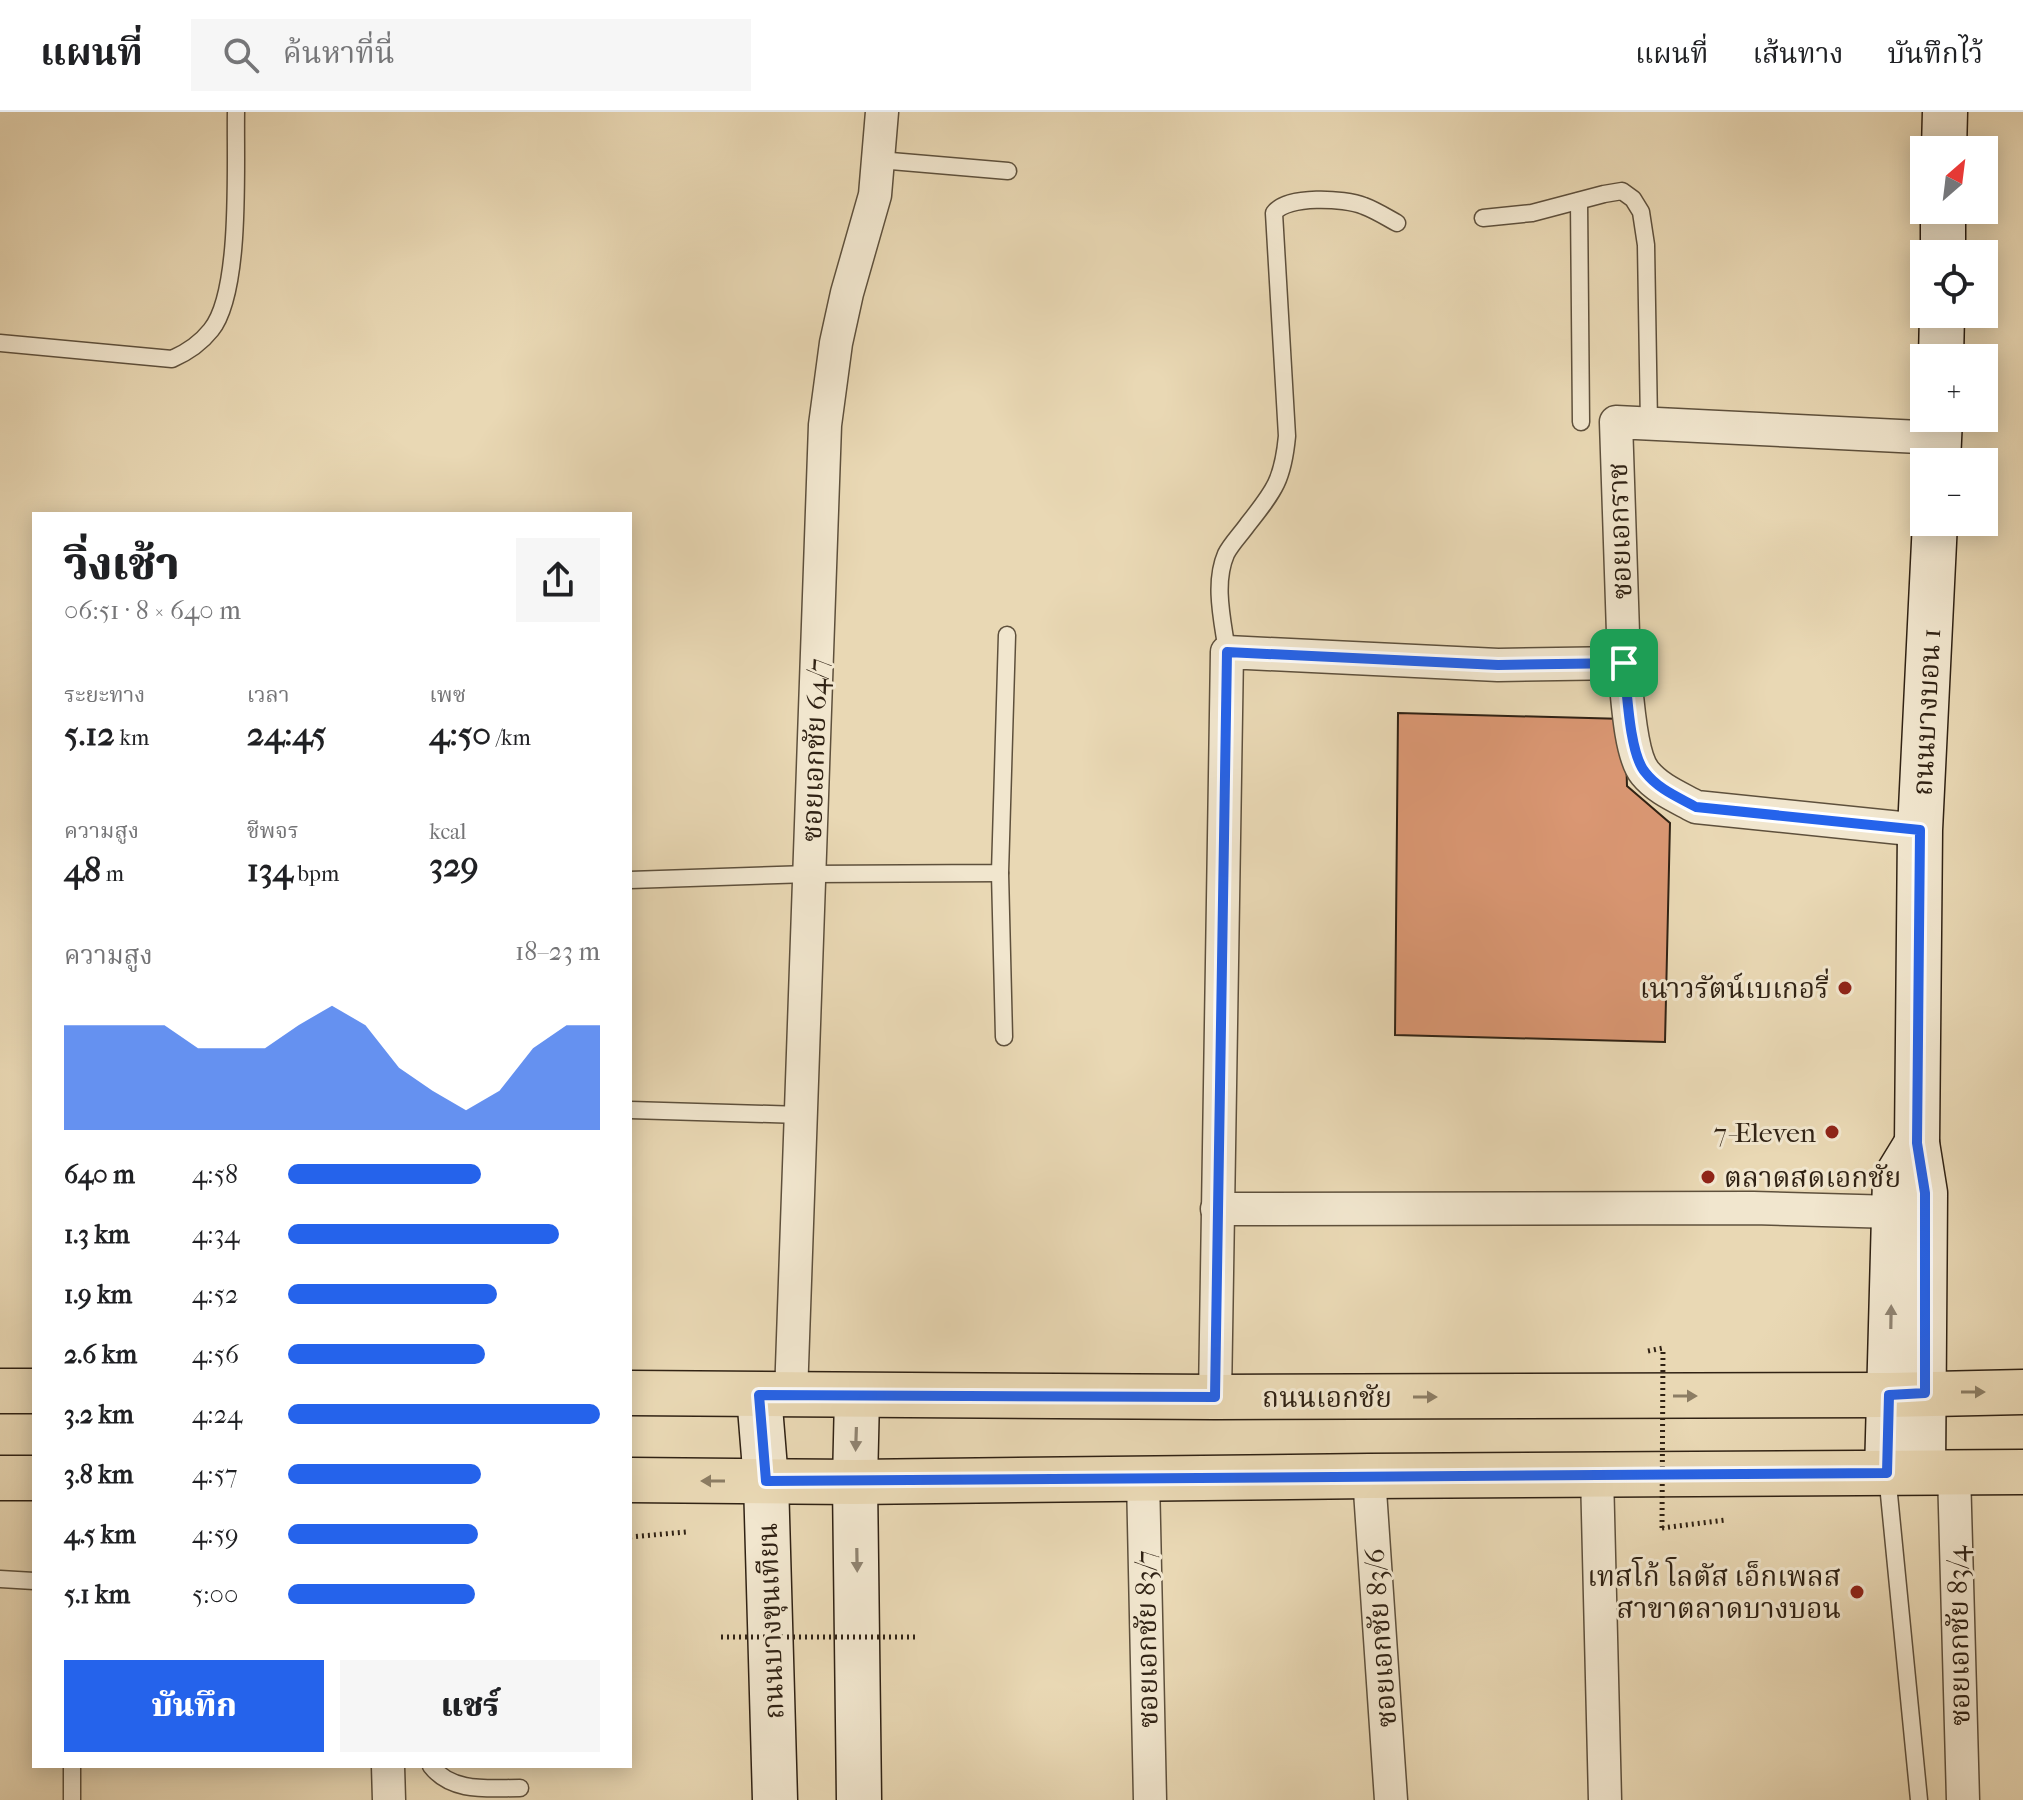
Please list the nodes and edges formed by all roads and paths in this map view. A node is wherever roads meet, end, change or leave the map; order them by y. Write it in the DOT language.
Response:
graph roads {
  1 [pos="236,112"];
  2 [pos="882,112"];
  3 [pos="1945,112"];
  4 [pos="1944,136"];
  5 [pos="879,160"];
  6 [pos="1008,171"];
  7 [pos="1579,201"];
  8 [pos="1483,218"];
  9 [pos="1397,223"];
  10 [pos="0,343"];
  11 [pos="1581,422"];
  12 [pos="1649,424"];
  13 [pos="1939,439"];
  14 [pos="1934,536"];
  15 [pos="1007,635"];
  16 [pos="1227,652"];
  17 [pos="1624,663"];
  18 [pos="1920,830"];
  19 [pos="1000,873"];
  20 [pos="809,874"];
  21 [pos="632,880"];
  22 [pos="1004,1037"];
  23 [pos="632,1110"];
  24 [pos="801,1115"];
  25 [pos="1917,1143"];
  26 [pos="1217,1209"];
  27 [pos="1894,1212"];
  28 [pos="1663,1348"];
  29 [pos="0,1391"];
  30 [pos="32,1391"];
  31 [pos="2023,1392"];
  32 [pos="632,1393"];
  33 [pos="1907,1394"];
  34 [pos="775,1395"];
  35 [pos="857,1397"];
  36 [pos="1215,1397"];
  37 [pos="1921,1472"];
  38 [pos="2023,1472"];
  39 [pos="1597,1474"];
  40 [pos="1369,1476"];
  41 [pos="0,1478"];
  42 [pos="32,1478"];
  43 [pos="1143,1478"];
  44 [pos="632,1480"];
  45 [pos="766,1481"];
  46 [pos="855,1482"];
  47 [pos="1738,1518"];
  48 [pos="686,1532"];
  49 [pos="632,1537"];
  50 [pos="0,1579"];
  51 [pos="32,1581"];
  52 [pos="721,1637"];
  53 [pos="919,1637"];
  54 [pos="72,1768"];
  55 [pos="388,1768"];
  56 [pos="433,1768"];
  57 [pos="520,1788"];
  58 [pos="72,1800"];
  59 [pos="389,1800"];
  60 [pos="775,1800"];
  61 [pos="859,1800"];
  62 [pos="1150,1800"];
  63 [pos="1391,1800"];
  64 [pos="1605,1800"];
  65 [pos="1919,1800"];
  66 [pos="1963,1800"];
  1 -- 10 [label="lane"];
  2 -- 5 [label="street, ซอยเอกชัย 64/7"];
  3 -- 4 [label="main road"];
  5 -- 6 [label="lane"];
  5 -- 20 [label="street, ซอยเอกชัย 64/7"];
  7 -- 8 [label="lane"];
  7 -- 11 [label="lane"];
  7 -- 12 [label="lane"];
  9 -- 16 [label="lane"];
  12 -- 13 [label="street, ซอยเอกราช"];
  12 -- 17 [label="street, ซอยเอกราช"];
  14 -- 18 [label="main road, ถนนบางบอน 1"];
  15 -- 19 [label="lane"];
  16 -- 17 [label="street"];
  16 -- 26 [label="street"];
  17 -- 18 [label="street"];
  18 -- 25 [label="main road, ถนนบางบอน 1"];
  19 -- 20 [label="lane"];
  19 -- 22 [label="lane"];
  20 -- 21 [label="lane"];
  20 -- 24 [label="street, ซอยเอกชัย 64/7"];
  23 -- 24 [label="lane"];
  24 -- 34 [label="street, ซอยเอกชัย 64/7"];
  25 -- 27 [label="main road, ถนนบางบอน 1"];
  25 -- 33 [label="main road, ถนนบางบอน 1"];
  26 -- 27 [label="street"];
  26 -- 36 [label="street"];
  33 -- 27 [label="main road, ถนนบางบอน 1, one-way"];
  28 -- 47 [label="path, bridge"];
  29 -- 30 [label="main road"];
  33 -- 31 [label="main road, ถนนเอกชัย, one-way"];
  32 -- 34 [label="main road, ถนนเอกชัย"];
  36 -- 33 [label="main road, ถนนเอกชัย, one-way"];
  33 -- 37 [label="main road, ถนนบางบอน 1"];
  34 -- 35 [label="main road, ถนนเอกชัย"];
  34 -- 45 [label="main road, ถนนบางขุนเทียน"];
  35 -- 36 [label="main road, ถนนเอกชัย"];
  35 -- 46 [label="main road, one-way"];
  37 -- 38 [label="main road"];
  37 -- 39 [label="main road"];
  37 -- 65 [label="lane"];
  37 -- 66 [label="street, ซอยเอกชัย 83/4"];
  39 -- 40 [label="main road"];
  39 -- 64 [label="street"];
  40 -- 43 [label="main road"];
  40 -- 63 [label="street, ซอยเอกชัย 83/6"];
  41 -- 42 [label="main road"];
  43 -- 46 [label="main road"];
  43 -- 62 [label="street, ซอยเอกชัย 83/7"];
  45 -- 44 [label="main road, one-way"];
  45 -- 46 [label="main road"];
  45 -- 60 [label="main road, ถนนบางขุนเทียน"];
  46 -- 61 [label="main road, one-way"];
  48 -- 49 [label="path"];
  50 -- 51 [label="lane"];
  52 -- 53 [label="path, bridge"];
  54 -- 58 [label="lane"];
  55 -- 59 [label="street"];
  56 -- 57 [label="lane"];
}
